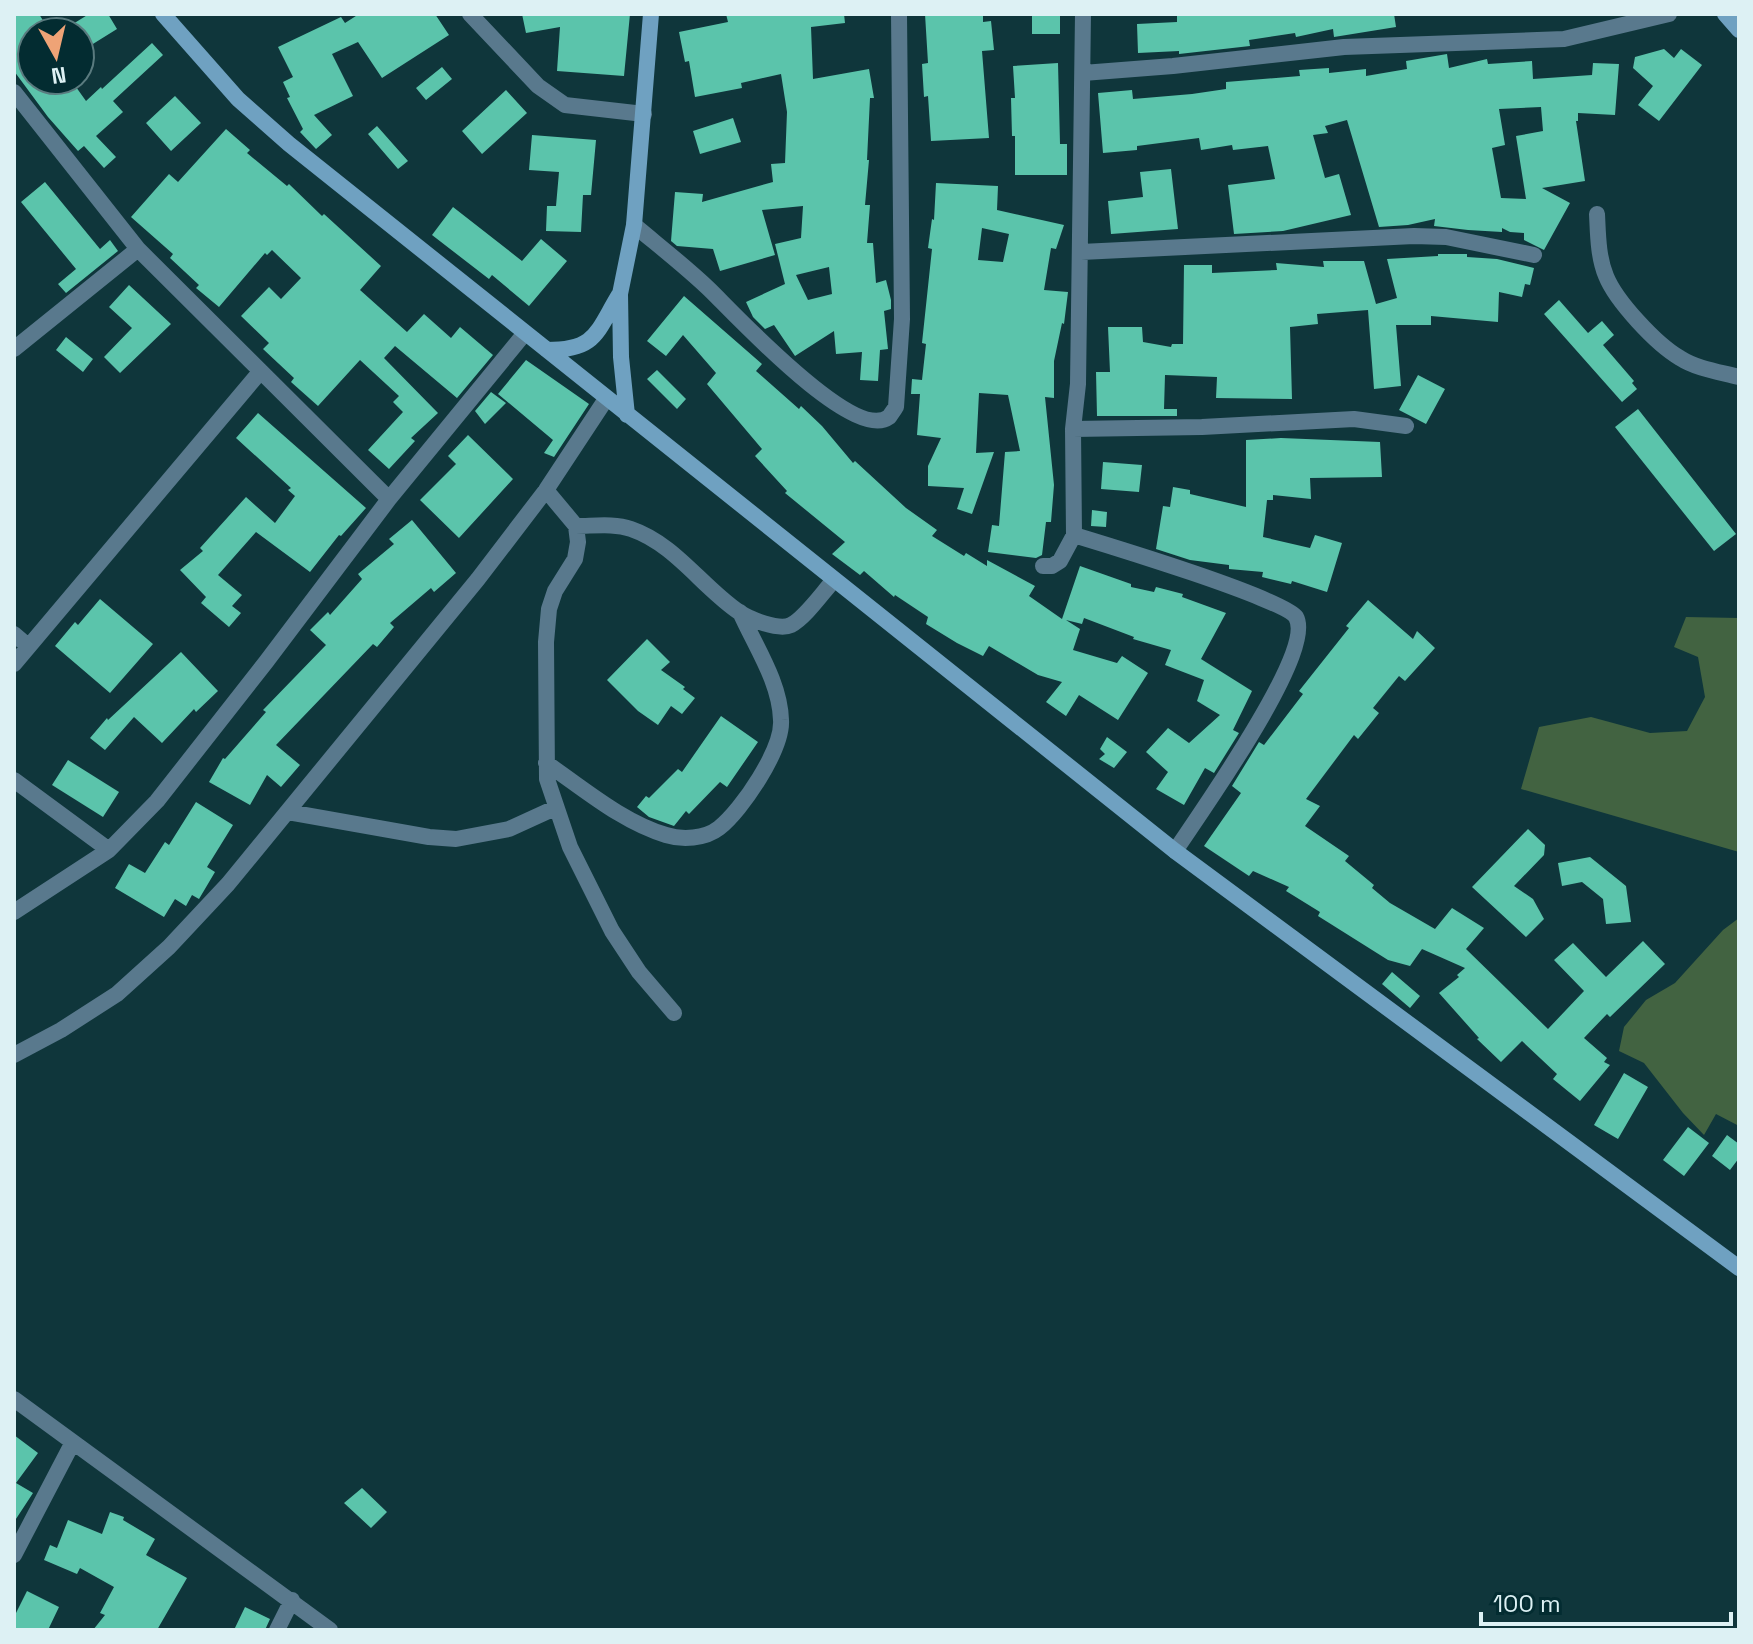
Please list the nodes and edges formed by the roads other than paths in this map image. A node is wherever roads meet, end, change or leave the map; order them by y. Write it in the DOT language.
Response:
graph roads {
  1 [pos="163,14"];
  2 [pos="470,14"];
  3 [pos="651,14"];
  4 [pos="899,14"];
  5 [pos="1083,14"];
  6 [pos="1669,14"];
  7 [pos="1725,14"];
  8 [pos="1739,30"];
  9 [pos="1083,73"];
  10 [pos="14,92"];
  11 [pos="644,114"];
  12 [pos="1597,214"];
  13 [pos="634,225"];
  14 [pos="138,249"];
  15 [pos="1081,252"];
  16 [pos="1534,255"];
  17 [pos="620,294"];
  18 [pos="525,333"];
  19 [pos="14,349"];
  20 [pos="547,350"];
  21 [pos="260,372"];
  22 [pos="1739,377"];
  23 [pos="606,399"];
  24 [pos="627,415"];
  25 [pos="1406,426"];
  26 [pos="1073,429"];
  27 [pos="546,490"];
  28 [pos="389,499"];
  29 [pos="576,526"];
  30 [pos="1074,535"];
  31 [pos="1043,566"];
  32 [pos="834,580"];
  33 [pos="740,612"];
  34 [pos="14,634"];
  35 [pos="28,646"];
  36 [pos="14,664"];
  37 [pos="546,763"];
  38 [pos="14,780"];
  39 [pos="555,808"];
  40 [pos="288,812"];
  41 [pos="109,850"];
  42 [pos="1175,851"];
  43 [pos="14,912"];
  44 [pos="674,1013"];
  45 [pos="14,1055"];
  46 [pos="1739,1268"];
  47 [pos="14,1399"];
  48 [pos="73,1442"];
  49 [pos="14,1555"];
  50 [pos="292,1600"];
  51 [pos="277,1630"];
  52 [pos="330,1630"];
  1 -- 18 [label="main road"];
  2 -- 11 [label="street"];
  3 -- 11 [label="main road"];
  4 -- 13 [label="street"];
  5 -- 9 [label="street"];
  6 -- 9 [label="street"];
  7 -- 8 [label="main road"];
  9 -- 15 [label="street"];
  10 -- 14 [label="street"];
  11 -- 13 [label="main road"];
  12 -- 22 [label="street"];
  13 -- 17 [label="main road"];
  14 -- 19 [label="street"];
  14 -- 21 [label="street"];
  15 -- 16 [label="street"];
  15 -- 26 [label="street"];
  17 -- 20 [label="main road"];
  17 -- 24 [label="main road"];
  18 -- 20 [label="main road"];
  18 -- 28 [label="street"];
  20 -- 23 [label="main road"];
  21 -- 28 [label="street"];
  21 -- 35 [label="street"];
  23 -- 24 [label="main road"];
  23 -- 27 [label="street"];
  24 -- 32 [label="main road"];
  25 -- 26 [label="street"];
  26 -- 30 [label="street"];
  27 -- 29 [label="street"];
  27 -- 40 [label="street"];
  28 -- 41 [label="street"];
  29 -- 33 [label="street"];
  29 -- 37 [label="street"];
  30 -- 31 [label="street"];
  30 -- 42 [label="street"];
  32 -- 33 [label="street"];
  32 -- 42 [label="main road"];
  33 -- 37 [label="street"];
  34 -- 35 [label="street"];
  35 -- 36 [label="street"];
  37 -- 39 [label="street"];
  38 -- 41 [label="street"];
  39 -- 40 [label="street"];
  39 -- 44 [label="street"];
  40 -- 45 [label="street"];
  41 -- 43 [label="street"];
  42 -- 46 [label="main road"];
  47 -- 48 [label="street"];
  48 -- 49 [label="street"];
  48 -- 50 [label="street"];
  50 -- 51 [label="street"];
  50 -- 52 [label="street"];
}
